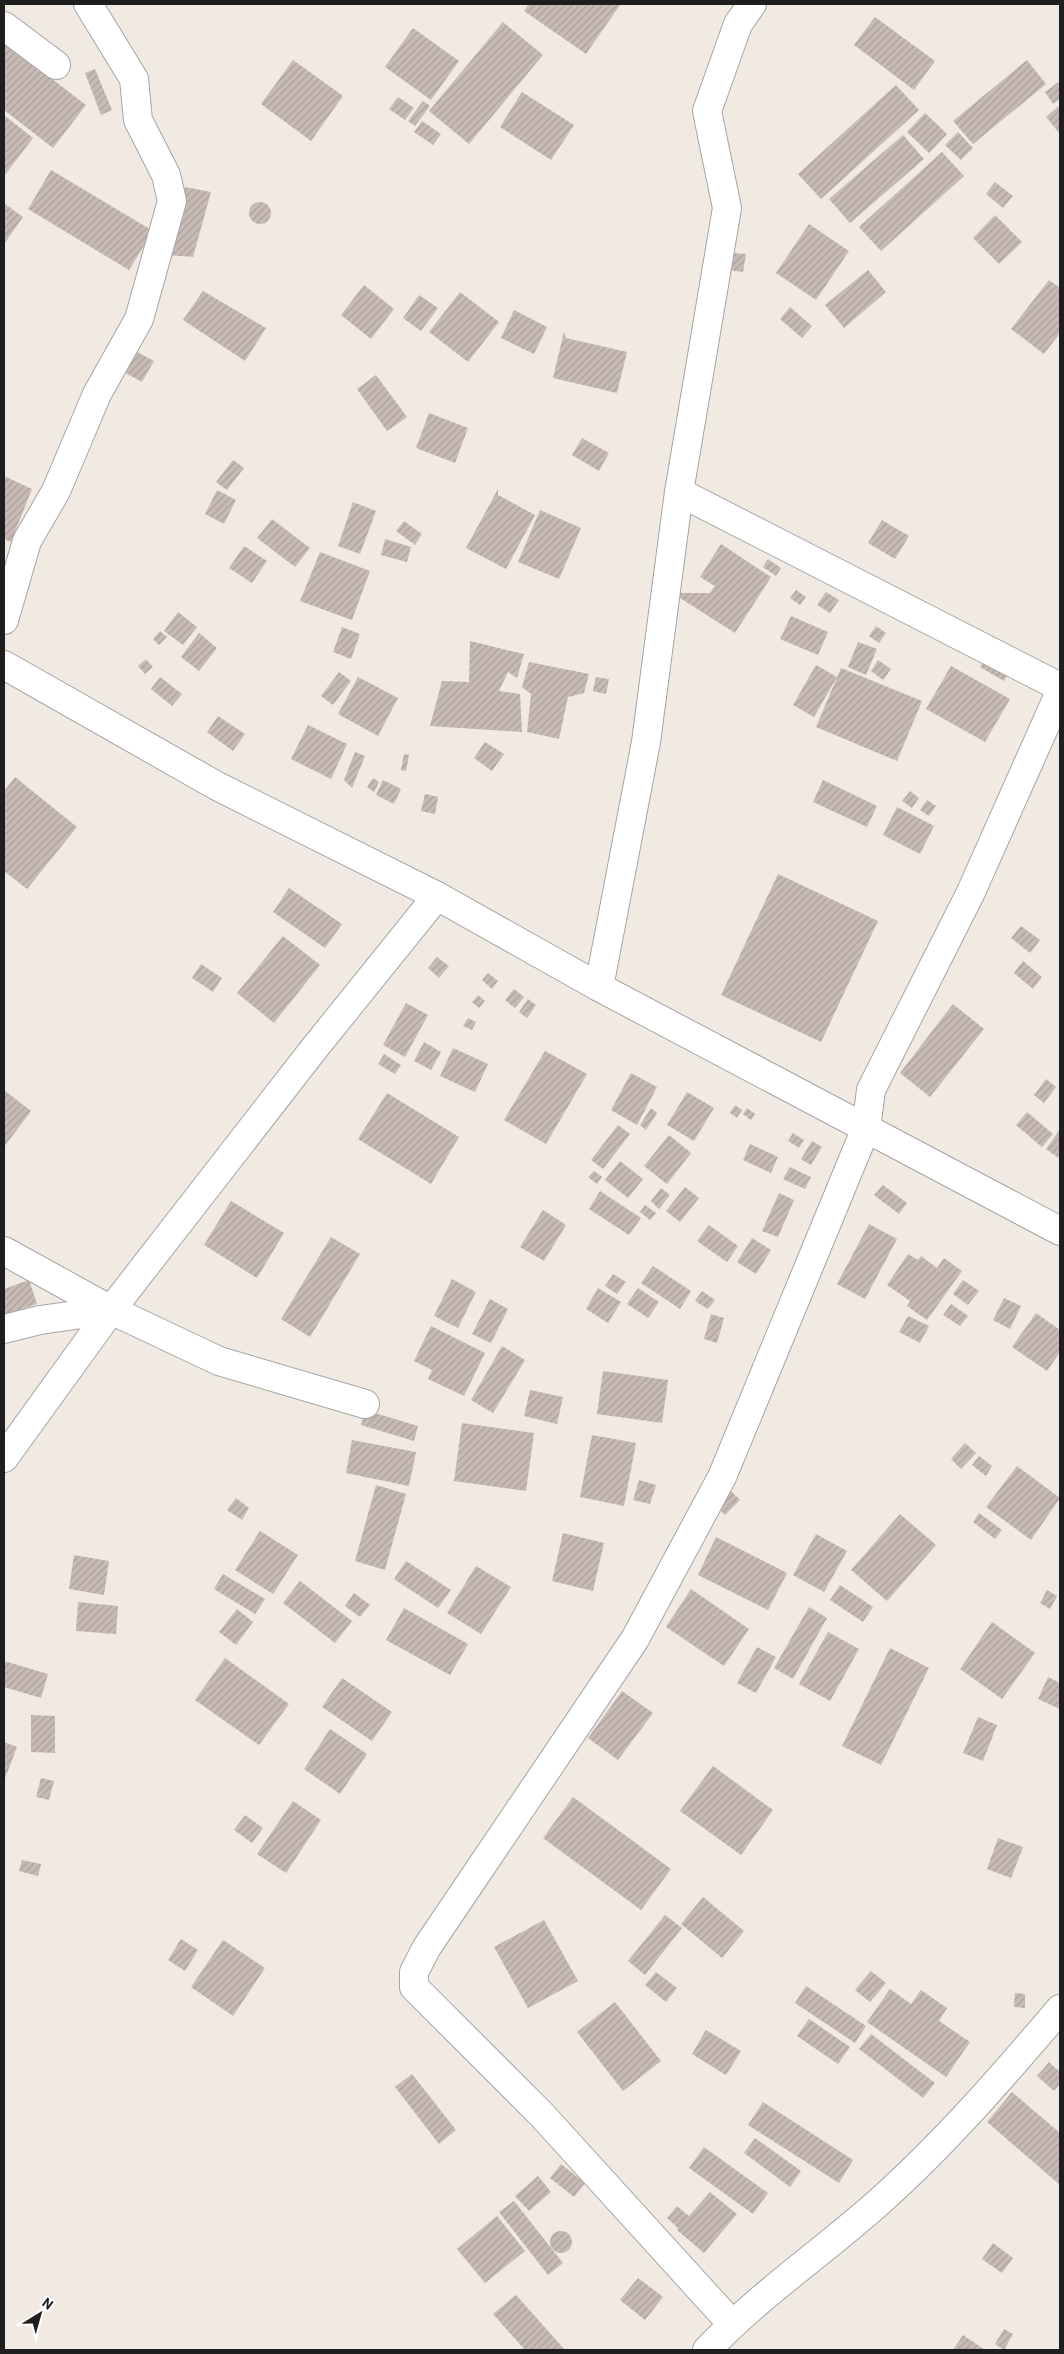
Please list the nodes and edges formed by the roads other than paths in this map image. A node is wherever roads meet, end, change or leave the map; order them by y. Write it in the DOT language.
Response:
graph roads {
  1 [pos="88,4"];
  2 [pos="752,4"];
  3 [pos="4,26"];
  4 [pos="56,65"];
  5 [pos="679,492"];
  6 [pos="4,620"];
  7 [pos="4,665"];
  8 [pos="1060,687"];
  9 [pos="1060,692"];
  10 [pos="437,896"];
  11 [pos="599,988"];
  12 [pos="866,1128"];
  13 [pos="1060,1231"];
  14 [pos="4,1250"];
  15 [pos="111,1310"];
  16 [pos="4,1329"];
  17 [pos="365,1404"];
  18 [pos="4,1458"];
  19 [pos="1060,2009"];
  20 [pos="732,2324"];
  21 [pos="707,2350"];
  1 -- 6 [label="street"];
  2 -- 5 [label="street"];
  3 -- 4 [label="street"];
  5 -- 8 [label="street"];
  5 -- 11 [label="street"];
  7 -- 10 [label="street"];
  9 -- 12 [label="street"];
  10 -- 11 [label="street"];
  10 -- 15 [label="street"];
  11 -- 12 [label="street"];
  12 -- 13 [label="street"];
  12 -- 20 [label="street"];
  14 -- 15 [label="street"];
  15 -- 16 [label="street"];
  15 -- 17 [label="street"];
  15 -- 18 [label="street"];
  19 -- 20 [label="street"];
  20 -- 21 [label="street"];
}
